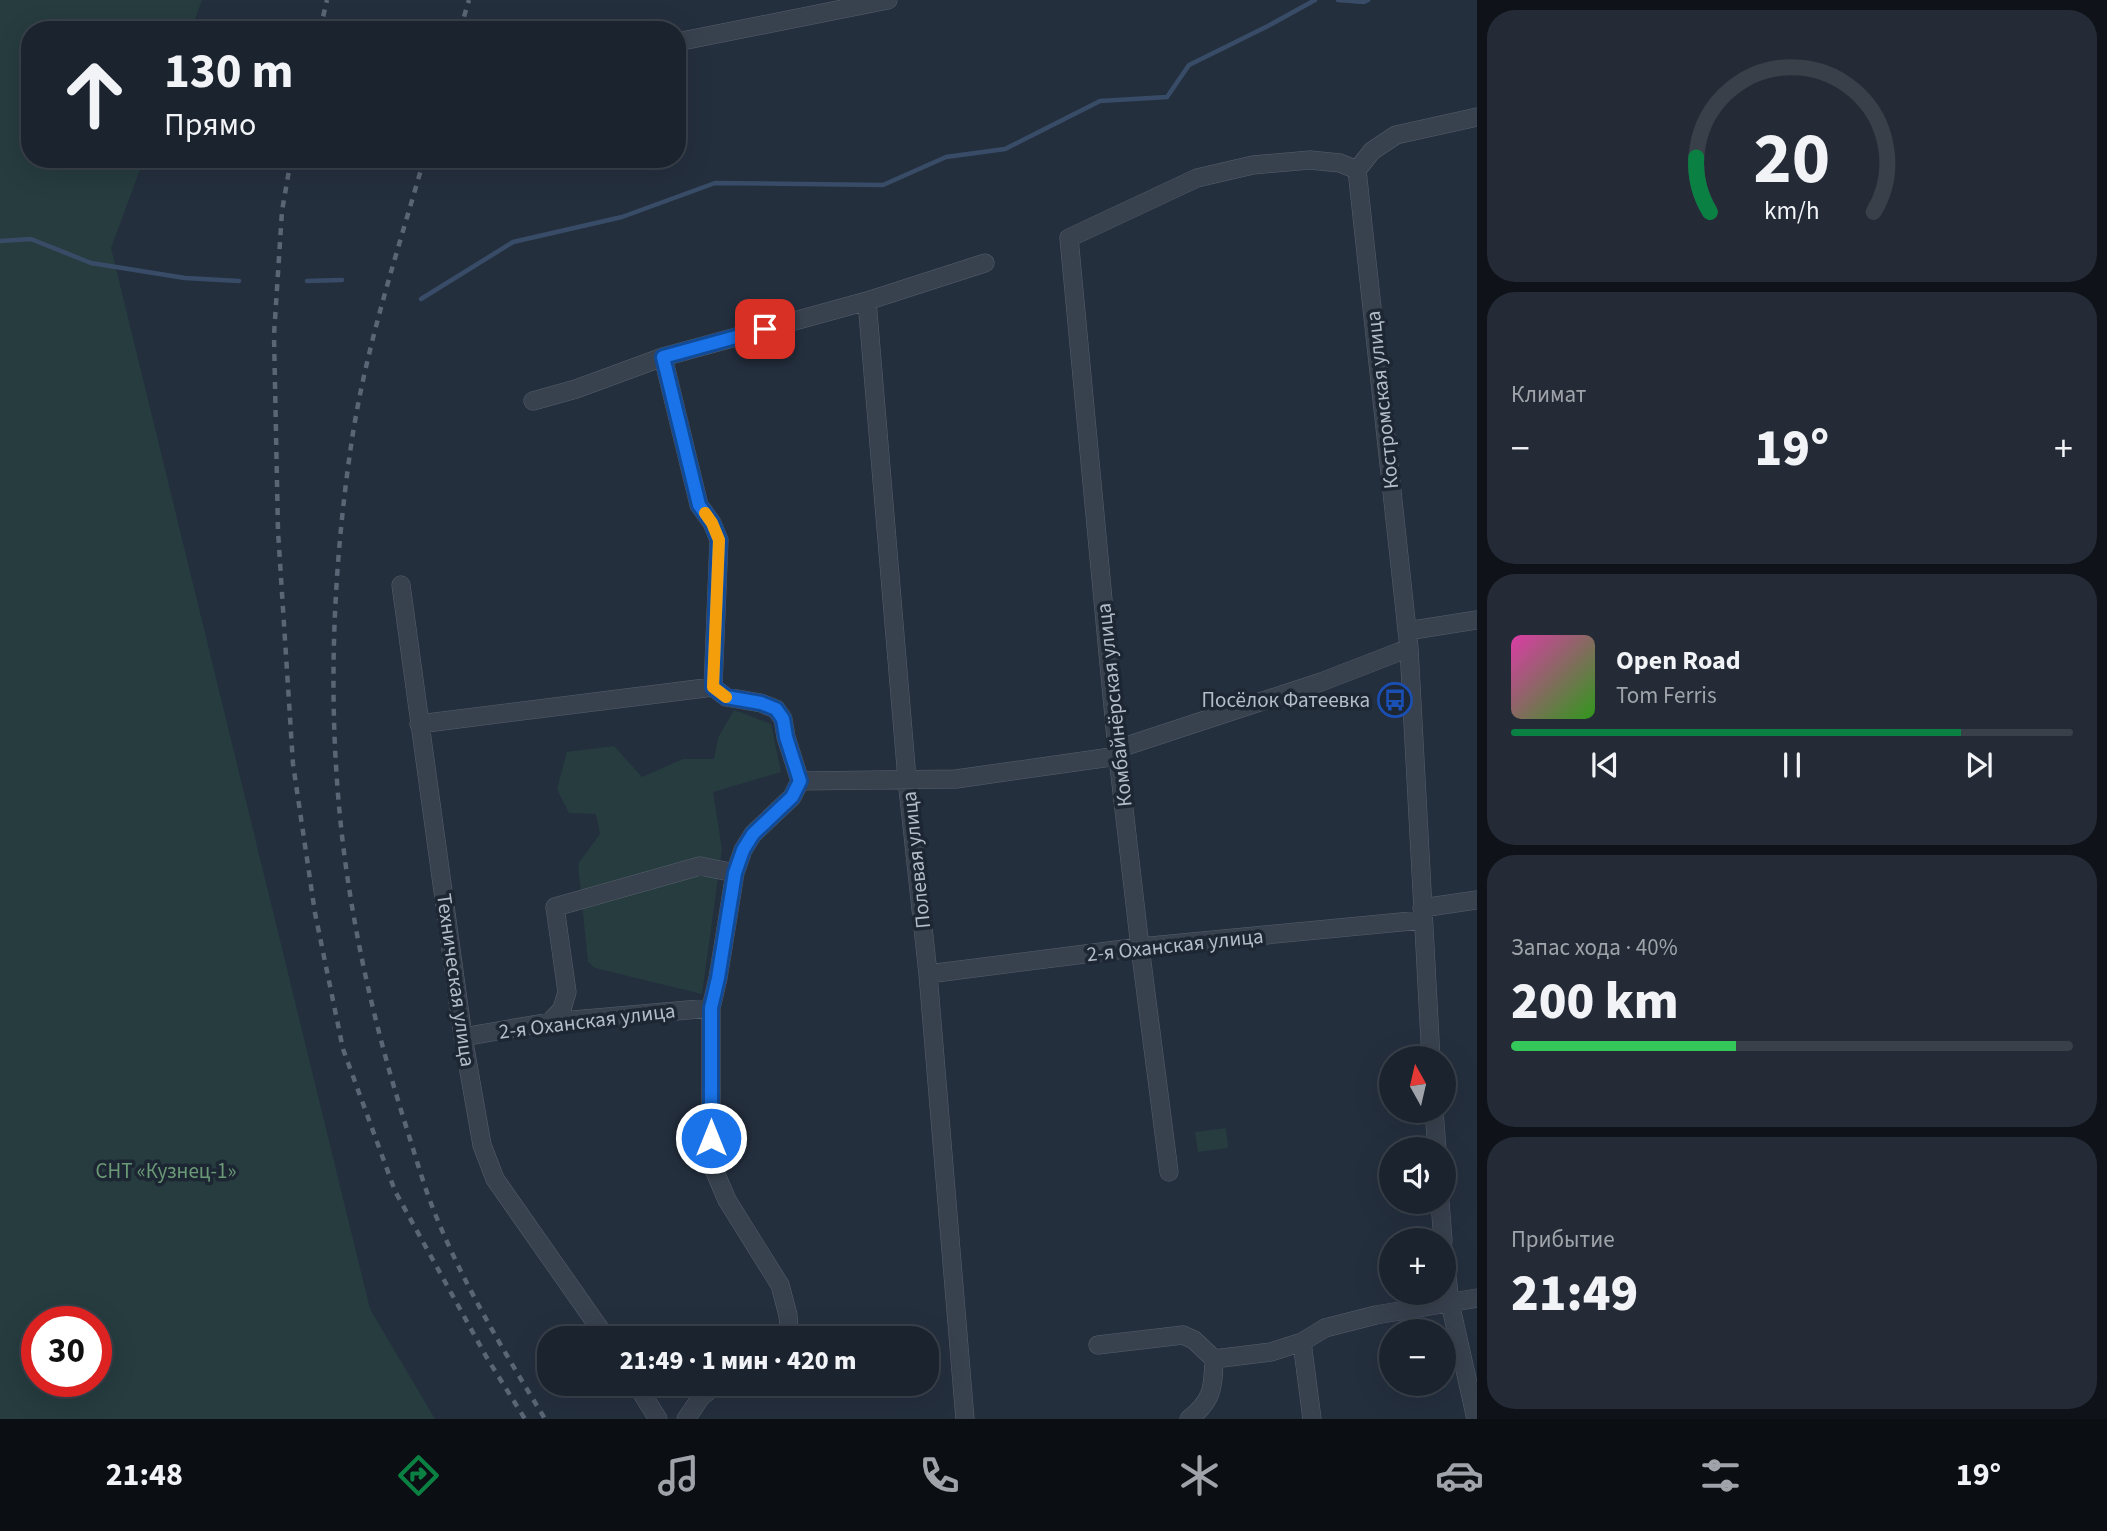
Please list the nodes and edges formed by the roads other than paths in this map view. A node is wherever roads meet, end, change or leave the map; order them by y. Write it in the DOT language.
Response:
graph roads {
  1 [pos="888,0"];
  2 [pos="686,40"];
  3 [pos="1477,117"];
  4 [pos="1357,170"];
  5 [pos="985,263"];
  6 [pos="867,301"];
  7 [pos="663,357"];
  8 [pos="533,401"];
  9 [pos="401,585"];
  10 [pos="1477,620"];
  11 [pos="1408,640"];
  12 [pos="713,687"];
  13 [pos="419,724"];
  14 [pos="1118,753"];
  15 [pos="907,779"];
  16 [pos="800,781"];
  17 [pos="735,873"];
  18 [pos="1477,900"];
  19 [pos="1422,914"];
  20 [pos="1140,947"];
  21 [pos="928,975"];
  22 [pos="711,1008"];
  23 [pos="550,1022"];
  24 [pos="463,1037"];
  25 [pos="1430,1046"];
  26 [pos="1169,1172"];
  27 [pos="1477,1298"];
  28 [pos="1456,1302"];
  29 [pos="1438,1305"];
  30 [pos="1450,1305"];
  31 [pos="598,1326"];
  32 [pos="789,1326"];
  33 [pos="1302,1342"];
  34 [pos="1098,1345"];
  35 [pos="1214,1359"];
  36 [pos="644,1396"];
  37 [pos="701,1396"];
  38 [pos="658,1419"];
  39 [pos="686,1419"];
  40 [pos="965,1419"];
  41 [pos="1189,1419"];
  42 [pos="1312,1419"];
  43 [pos="1476,1419"];
  1 -- 2 [label="street"];
  3 -- 4 [label="street"];
  4 -- 11 [label="street, Костромская улица"];
  4 -- 14 [label="street, Комбайнёрская улица"];
  5 -- 6 [label="street"];
  6 -- 7 [label="street"];
  6 -- 15 [label="street, Полевая улица"];
  7 -- 8 [label="street"];
  7 -- 12 [label="street"];
  9 -- 13 [label="street, Техническая улица"];
  10 -- 11 [label="street"];
  11 -- 14 [label="street"];
  11 -- 19 [label="street, Костромская улица"];
  12 -- 13 [label="street"];
  12 -- 16 [label="street"];
  13 -- 24 [label="street, Техническая улица"];
  14 -- 15 [label="street"];
  14 -- 20 [label="street, Комбайнёрская улица"];
  15 -- 16 [label="street"];
  15 -- 21 [label="street, Полевая улица"];
  16 -- 17 [label="street"];
  17 -- 22 [label="street"];
  17 -- 23 [label="street"];
  18 -- 19 [label="street, 2-я Оханская улица"];
  19 -- 20 [label="street, 2-я Оханская улица"];
  19 -- 25 [label="street, Костромская улица"];
  20 -- 21 [label="street, 2-я Оханская улица"];
  20 -- 26 [label="street, Комбайнёрская улица"];
  21 -- 40 [label="street, Полевая улица"];
  22 -- 23 [label="street, 2-я Оханская улица"];
  22 -- 32 [label="street"];
  23 -- 24 [label="street, 2-я Оханская улица"];
  24 -- 31 [label="street, Техническая улица"];
  27 -- 28 [label="street"];
  29 -- 33 [label="street"];
  30 -- 43 [label="street"];
  33 -- 35 [label="street"];
  33 -- 42 [label="street"];
  34 -- 35 [label="street"];
  35 -- 41 [label="street"];
  36 -- 38 [label="street"];
  37 -- 39 [label="street"];
}
